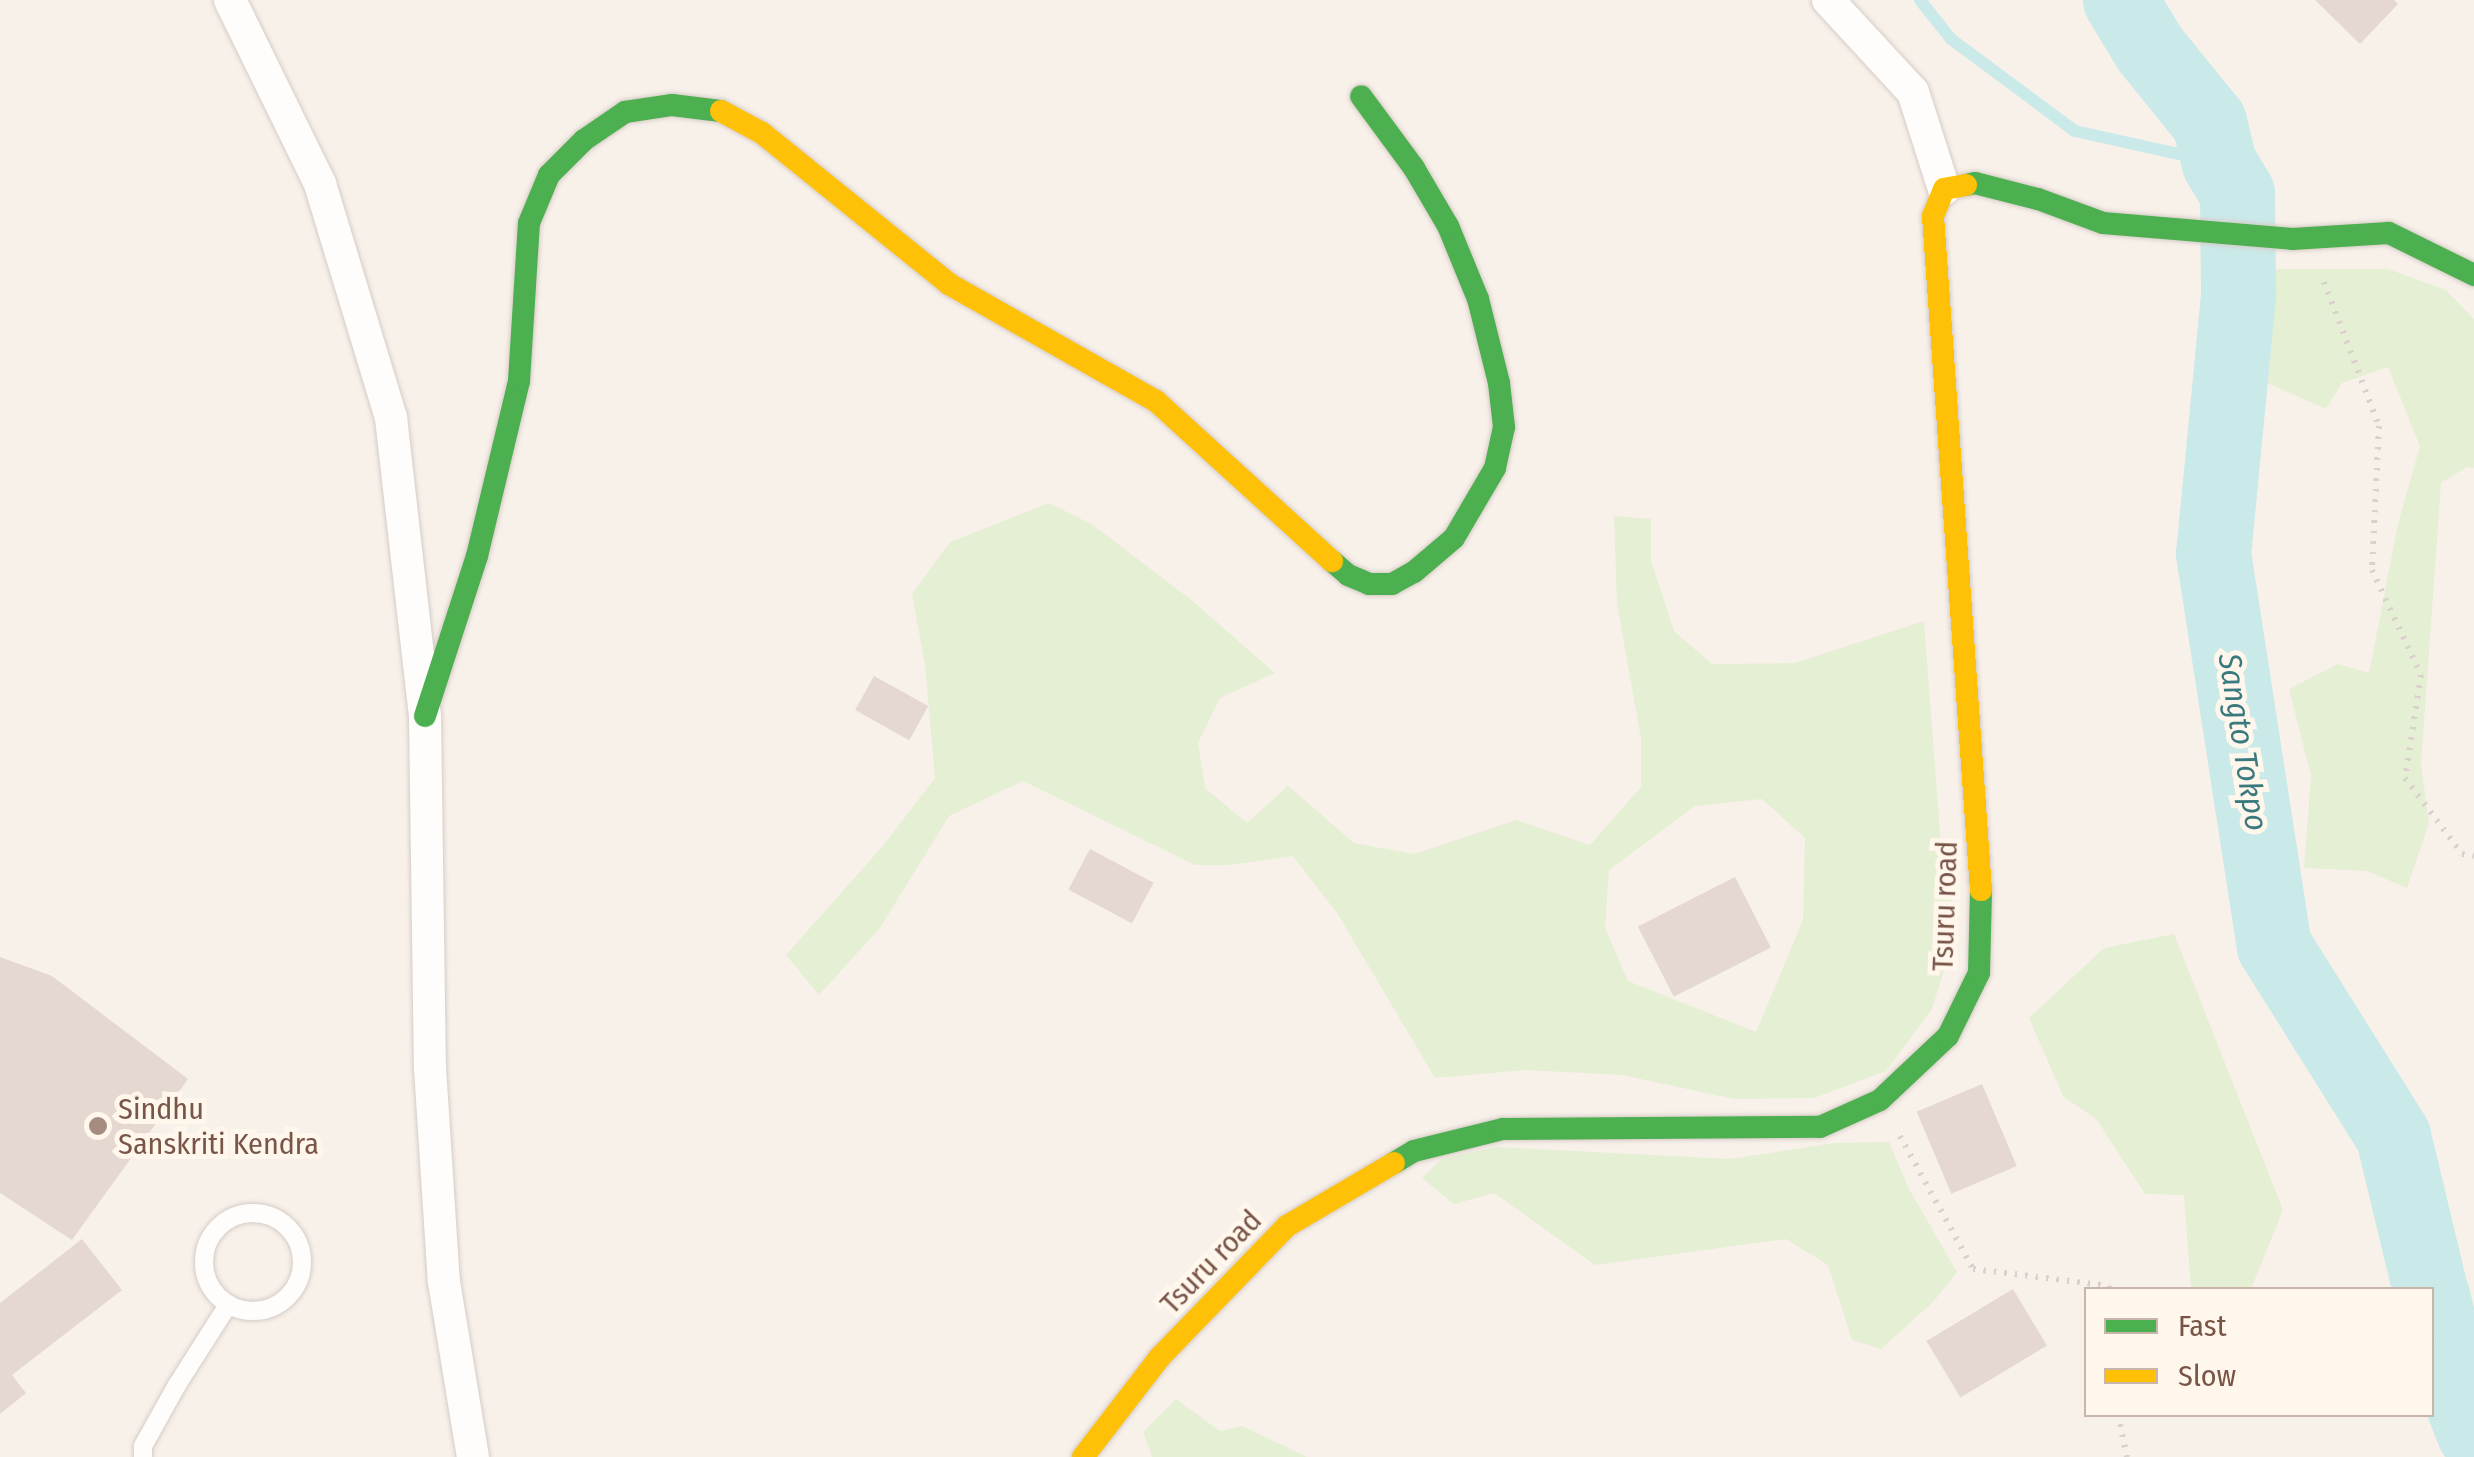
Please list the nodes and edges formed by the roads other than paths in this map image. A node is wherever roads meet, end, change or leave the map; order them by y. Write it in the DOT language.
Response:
graph roads {
  1 [pos="230,0"];
  2 [pos="1828,0"];
  3 [pos="1361,96"];
  4 [pos="1944,189"];
  5 [pos="2474,275"];
  6 [pos="425,716"];
  7 [pos="228,1305"];
  8 [pos="143,1457"];
  9 [pos="474,1457"];
  10 [pos="1083,1457"];
  1 -- 6 [label="street"];
  2 -- 4 [label="street"];
  3 -- 6 [label="main road"];
  4 -- 5 [label="main road"];
  4 -- 10 [label="main road, Tsuru road"];
  6 -- 9 [label="street"];
  7 -- 7 [label="lane"];
  7 -- 8 [label="lane"];
}
